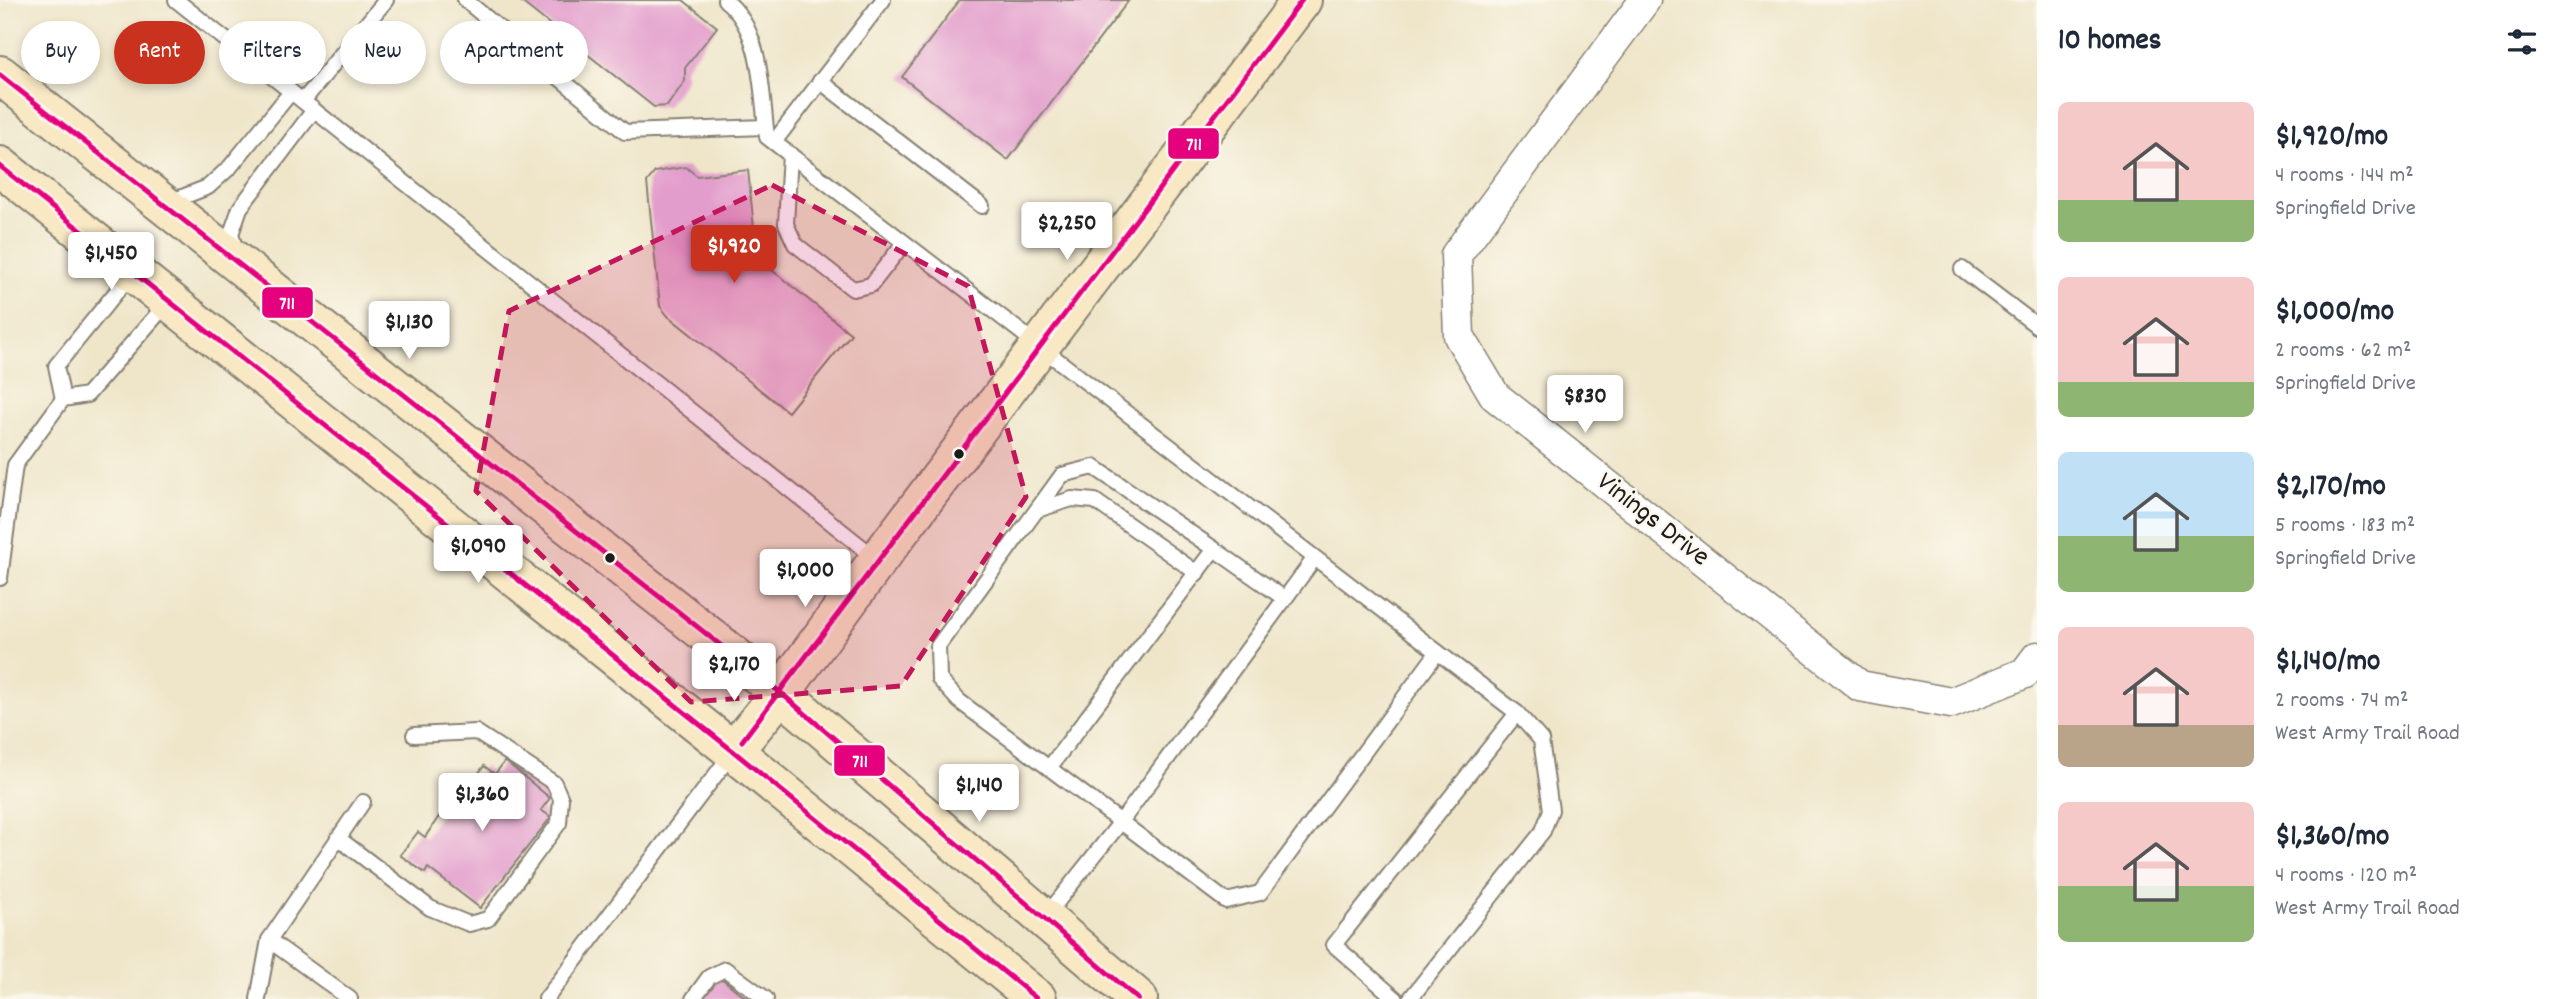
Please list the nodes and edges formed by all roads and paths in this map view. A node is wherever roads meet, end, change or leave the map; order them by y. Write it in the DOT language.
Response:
graph roads {
  1 [pos="176,0"];
  2 [pos="386,0"];
  3 [pos="465,0"];
  4 [pos="724,0"];
  5 [pos="883,0"];
  6 [pos="1645,0"];
  7 [pos="1295,2"];
  8 [pos="0,75"];
  9 [pos="821,81"];
  10 [pos="303,101"];
  11 [pos="765,127"];
  12 [pos="774,142"];
  13 [pos="790,154"];
  14 [pos="0,166"];
  15 [pos="163,205"];
  16 [pos="982,206"];
  17 [pos="904,243"];
  18 [pos="240,265"];
  19 [pos="1962,268"];
  20 [pos="133,271"];
  21 [pos="169,300"];
  22 [pos="2037,326"];
  23 [pos="1039,348"];
  24 [pos="63,400"];
  25 [pos="1040,509"];
  26 [pos="1214,549"];
  27 [pos="1314,559"];
  28 [pos="878,560"];
  29 [pos="1197,573"];
  30 [pos="0,578"];
  31 [pos="1285,599"];
  32 [pos="1437,653"];
  33 [pos="2037,657"];
  34 [pos="781,693"];
  35 [pos="1517,713"];
  36 [pos="414,735"];
  37 [pos="733,751"];
  38 [pos="1049,768"];
  39 [pos="363,802"];
  40 [pos="1120,823"];
  41 [pos="338,838"];
  42 [pos="1044,919"];
  43 [pos="270,940"];
  44 [pos="258,999"];
  45 [pos="350,999"];
  46 [pos="545,999"];
  47 [pos="693,999"];
  48 [pos="766,999"];
  49 [pos="1037,999"];
  50 [pos="1138,999"];
  51 [pos="1396,999"];
  52 [pos="1410,999"];
  1 -- 10 [label="lane"];
  2 -- 10 [label="lane"];
  3 -- 11 [label="lane"];
  4 -- 11 [label="lane"];
  5 -- 9 [label="lane"];
  6 -- 33 [label="street, Vinings Drive"];
  7 -- 23 [label="main road"];
  8 -- 15 [label="main road"];
  9 -- 12 [label="lane"];
  9 -- 16 [label="lane"];
  10 -- 15 [label="lane"];
  10 -- 18 [label="lane"];
  10 -- 28 [label="lane"];
  11 -- 12 [label="lane"];
  12 -- 13 [label="lane"];
  13 -- 17 [label="lane"];
  13 -- 17 [label="lane"];
  14 -- 20 [label="main road"];
  15 -- 18 [label="main road"];
  17 -- 23 [label="lane"];
  18 -- 34 [label="main road"];
  19 -- 22 [label="lane"];
  20 -- 21 [label="main road"];
  20 -- 24 [label="lane"];
  21 -- 24 [label="lane"];
  21 -- 37 [label="main road"];
  23 -- 27 [label="lane"];
  23 -- 28 [label="main road"];
  24 -- 30 [label="lane"];
  25 -- 26 [label="lane"];
  25 -- 29 [label="lane"];
  25 -- 38 [label="lane"];
  26 -- 29 [label="lane"];
  26 -- 31 [label="lane"];
  27 -- 31 [label="lane"];
  27 -- 32 [label="lane"];
  28 -- 34 [label="main road"];
  29 -- 38 [label="lane"];
  31 -- 40 [label="lane"];
  32 -- 35 [label="lane"];
  32 -- 40 [label="lane"];
  34 -- 37 [label="main road"];
  34 -- 42 [label="main road"];
  35 -- 51 [label="lane"];
  35 -- 52 [label="lane"];
  36 -- 41 [label="lane"];
  37 -- 46 [label="lane"];
  37 -- 49 [label="main road"];
  38 -- 40 [label="lane"];
  39 -- 41 [label="lane"];
  40 -- 42 [label="lane"];
  41 -- 43 [label="lane"];
  42 -- 50 [label="main road"];
  43 -- 44 [label="lane"];
  43 -- 45 [label="lane"];
  47 -- 48 [label="lane"];
}
